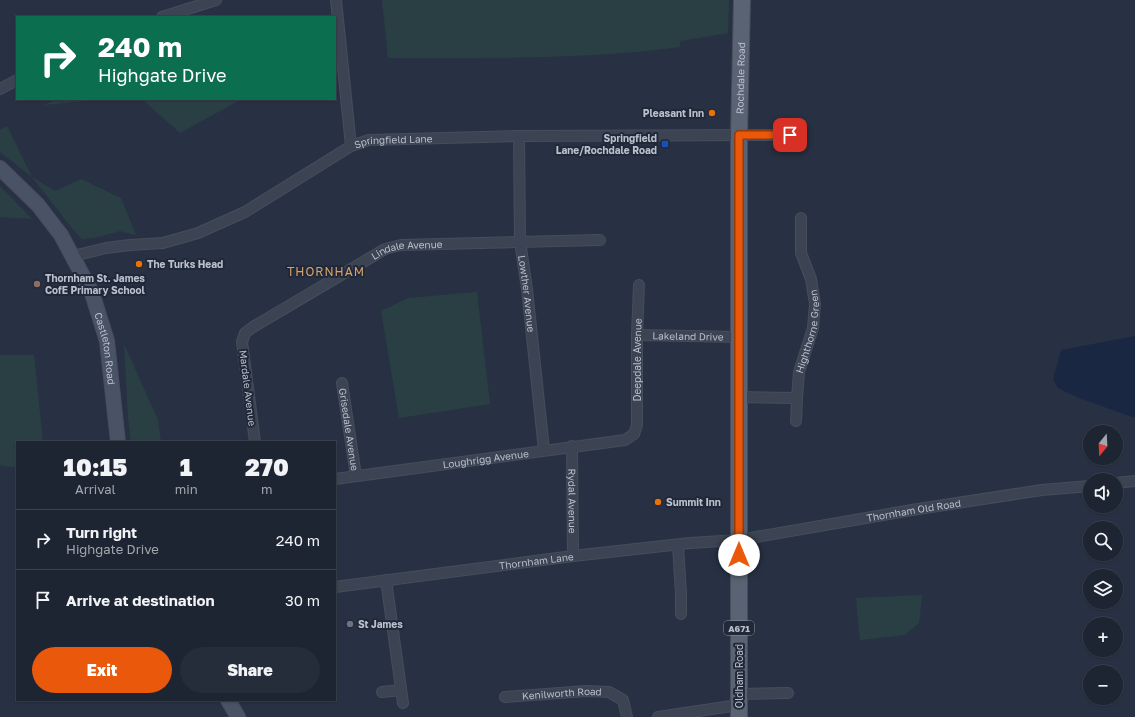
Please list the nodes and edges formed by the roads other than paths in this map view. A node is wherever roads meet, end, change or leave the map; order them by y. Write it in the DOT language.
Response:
graph roads {
  1 [pos="216,0"];
  2 [pos="336,0"];
  3 [pos="742,0"];
  4 [pos="165,16"];
  5 [pos="16,81"];
  6 [pos="0,89"];
  7 [pos="739,135"];
  8 [pos="790,135"];
  9 [pos="518,136"];
  10 [pos="351,146"];
  11 [pos="0,168"];
  12 [pos="801,218"];
  13 [pos="600,240"];
  14 [pos="520,241"];
  15 [pos="73,256"];
  16 [pos="639,285"];
  17 [pos="245,333"];
  18 [pos="637,336"];
  19 [pos="739,337"];
  20 [pos="342,383"];
  21 [pos="739,397"];
  22 [pos="797,398"];
  23 [pos="796,421"];
  24 [pos="634,434"];
  25 [pos="118,441"];
  26 [pos="255,441"];
  27 [pos="572,446"];
  28 [pos="544,450"];
  29 [pos="356,476"];
  30 [pos="336,479"];
  31 [pos="1135,482"];
  32 [pos="1123,483"];
  33 [pos="1083,487"];
  34 [pos="739,540"];
  35 [pos="678,545"];
  36 [pos="573,556"];
  37 [pos="386,580"];
  38 [pos="336,587"];
  39 [pos="681,614"];
  40 [pos="401,690"];
  41 [pos="382,692"];
  42 [pos="788,693"];
  43 [pos="504,697"];
  44 [pos="229,701"];
  45 [pos="403,703"];
  46 [pos="739,705"];
  47 [pos="238,717"];
  48 [pos="627,717"];
  49 [pos="658,717"];
  1 -- 4 [label="street"];
  2 -- 10 [label="street"];
  3 -- 7 [label="main road, Rochdale Road / A671"];
  5 -- 6 [label="street"];
  7 -- 8 [label="street, Springfield Lane"];
  7 -- 9 [label="street, Springfield Lane"];
  7 -- 19 [label="main road, Rochdale Road / A671"];
  9 -- 10 [label="street, Springfield Lane"];
  9 -- 14 [label="street, Lowther Avenue"];
  10 -- 15 [label="street, Springfield Lane"];
  11 -- 15 [label="street, Castleton Road"];
  12 -- 22 [label="street, Highthorne Green"];
  13 -- 14 [label="street, Lindale Avenue"];
  14 -- 17 [label="street, Lindale Avenue"];
  14 -- 28 [label="street, Lowther Avenue"];
  15 -- 25 [label="street, Castleton Road"];
  16 -- 18 [label="street, Deepdale Avenue"];
  17 -- 26 [label="street, Mardale Avenue"];
  18 -- 19 [label="street, Lakeland Drive"];
  18 -- 24 [label="street, Deepdale Avenue"];
  19 -- 21 [label="main road, Rochdale Road / A671"];
  20 -- 29 [label="street, Grisedale Avenue"];
  21 -- 22 [label="street"];
  21 -- 34 [label="main road, Rochdale Road / A671"];
  22 -- 23 [label="street, Highthorne Green"];
  24 -- 27 [label="street, Loughrigg Avenue"];
  27 -- 28 [label="street, Loughrigg Avenue"];
  27 -- 36 [label="street, Rydal Avenue"];
  28 -- 29 [label="street, Loughrigg Avenue"];
  29 -- 30 [label="street, Loughrigg Avenue"];
  31 -- 32 [label="street"];
  33 -- 34 [label="street, Thornham Old Road"];
  34 -- 35 [label="street, Thornham Lane"];
  34 -- 46 [label="main road, Oldham Road / A671"];
  35 -- 36 [label="street, Thornham Lane"];
  35 -- 39 [label="street"];
  36 -- 37 [label="street, Thornham Lane"];
  37 -- 38 [label="street, Thornham Lane"];
  37 -- 40 [label="street"];
  40 -- 41 [label="street"];
  40 -- 45 [label="street"];
  42 -- 46 [label="street"];
  43 -- 48 [label="street, Kenilworth Road"];
  44 -- 47 [label="street"];
  46 -- 49 [label="street"];
}
